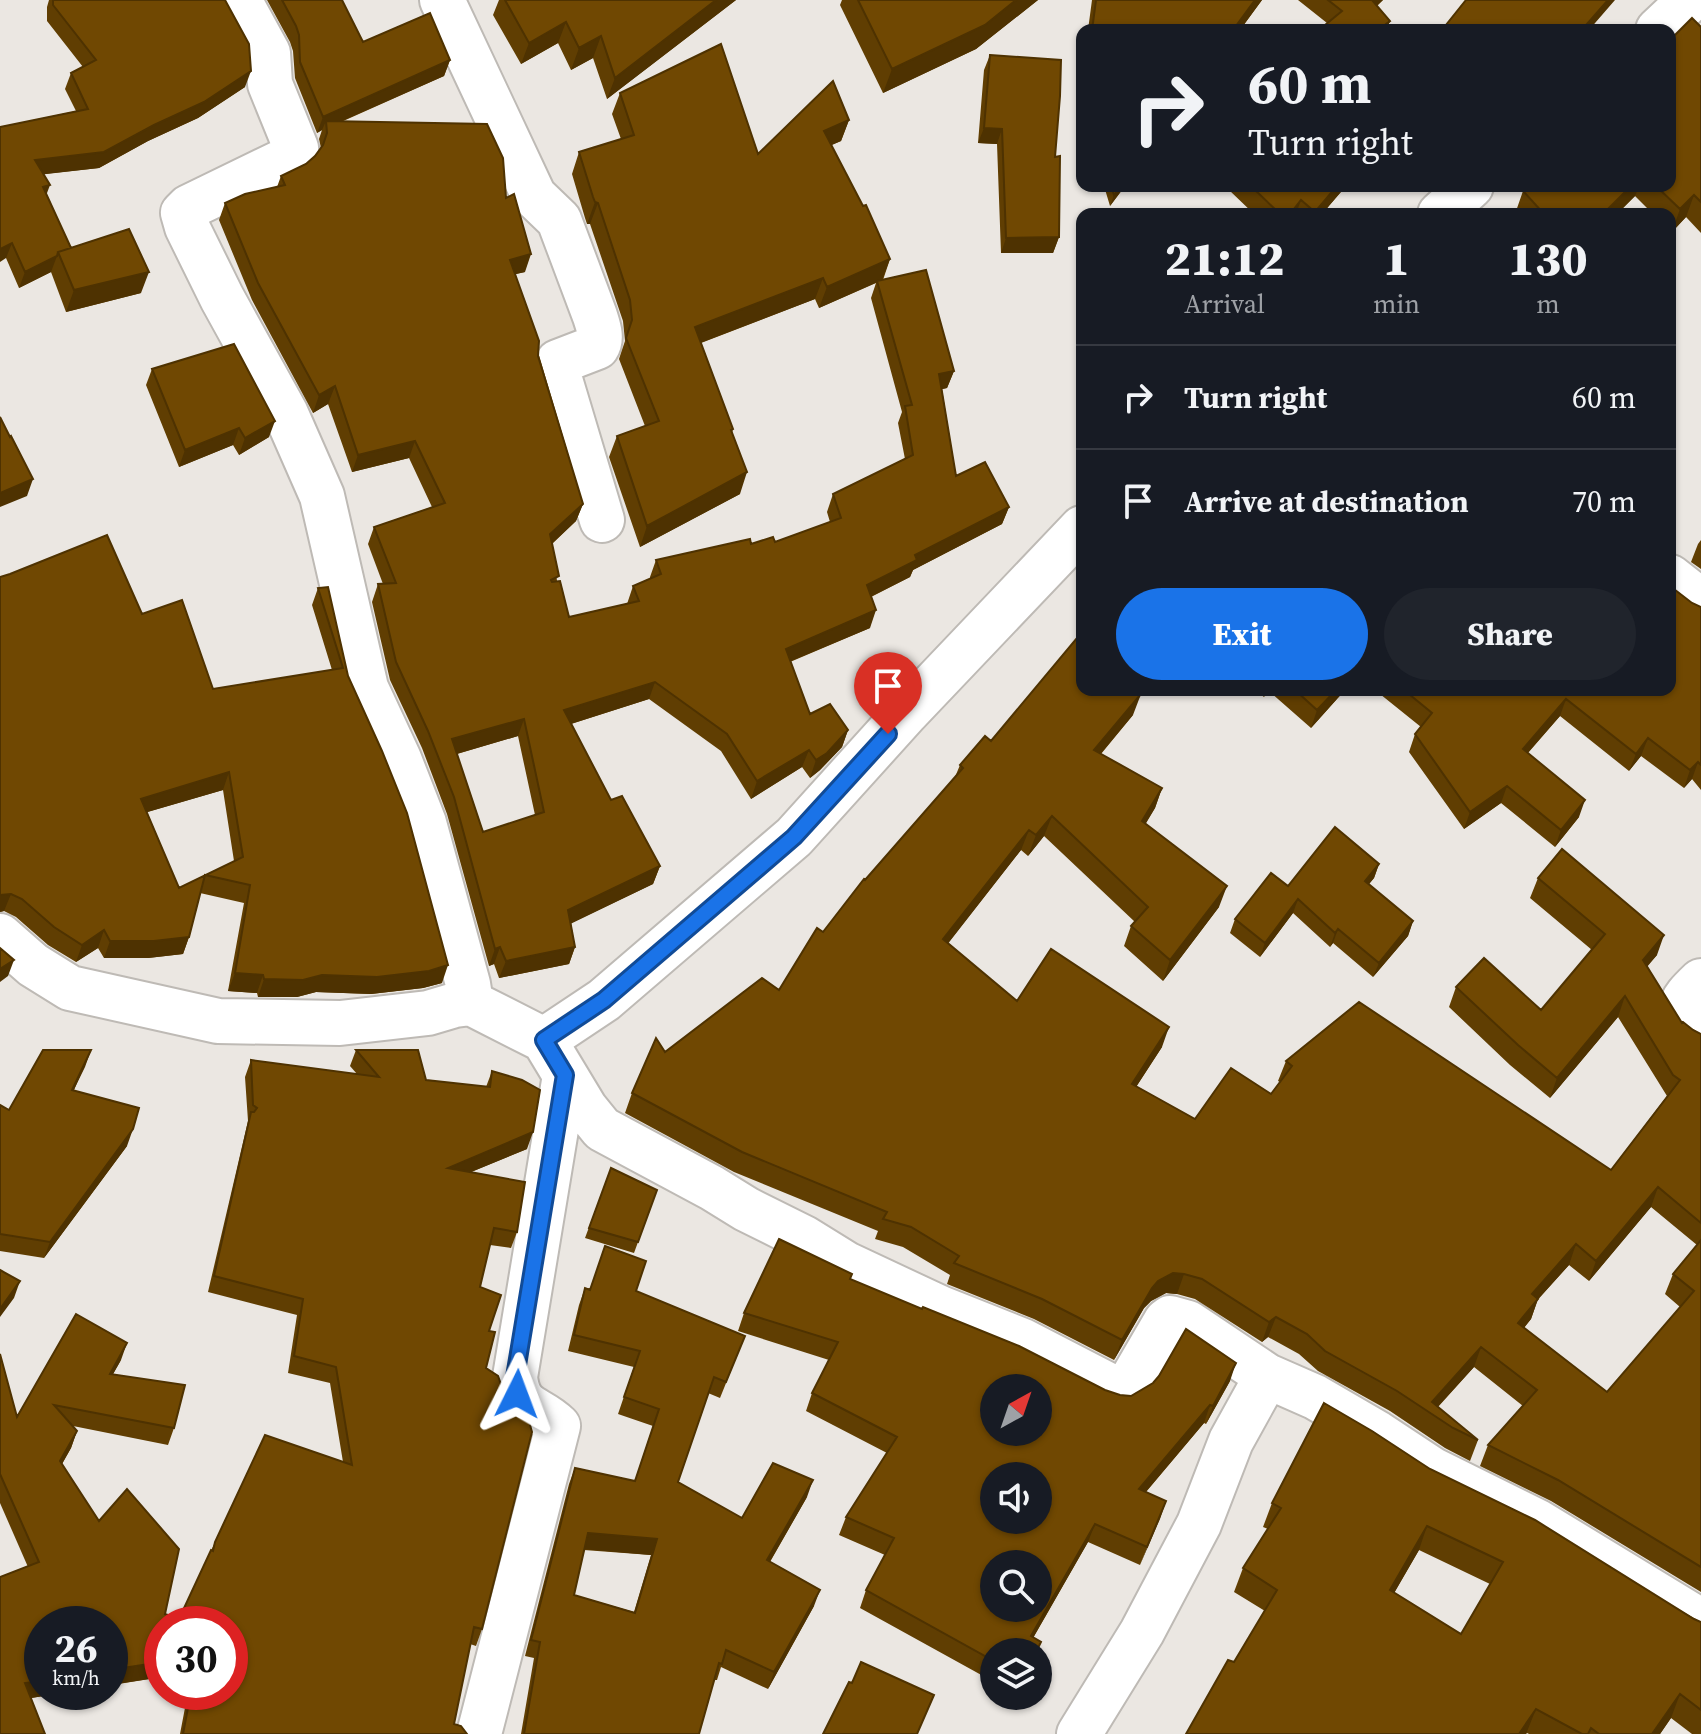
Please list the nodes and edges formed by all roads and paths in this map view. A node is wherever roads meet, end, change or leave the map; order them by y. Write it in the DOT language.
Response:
graph roads {
  1 [pos="239,0"];
  2 [pos="442,0"];
  3 [pos="1690,0"];
  4 [pos="1664,24"];
  5 [pos="1464,192"];
  6 [pos="1447,208"];
  7 [pos="602,520"];
  8 [pos="1076,534"];
  9 [pos="1676,582"];
  10 [pos="1701,601"];
  11 [pos="0,936"];
  12 [pos="1701,981"];
  13 [pos="471,1003"];
  14 [pos="1701,1031"];
  15 [pos="555,1058"];
  16 [pos="1267,1376"];
  17 [pos="1701,1623"];
  18 [pos="479,1734"];
  19 [pos="1079,1734"];
  1 -- 13 [label="street"];
  2 -- 7 [label="street"];
  3 -- 4 [label="street"];
  5 -- 6 [label="street"];
  8 -- 15 [label="street"];
  9 -- 10 [label="street"];
  11 -- 13 [label="street"];
  12 -- 14 [label="street"];
  13 -- 15 [label="street"];
  15 -- 16 [label="street"];
  15 -- 18 [label="street"];
  16 -- 17 [label="street"];
  16 -- 19 [label="street"];
}
